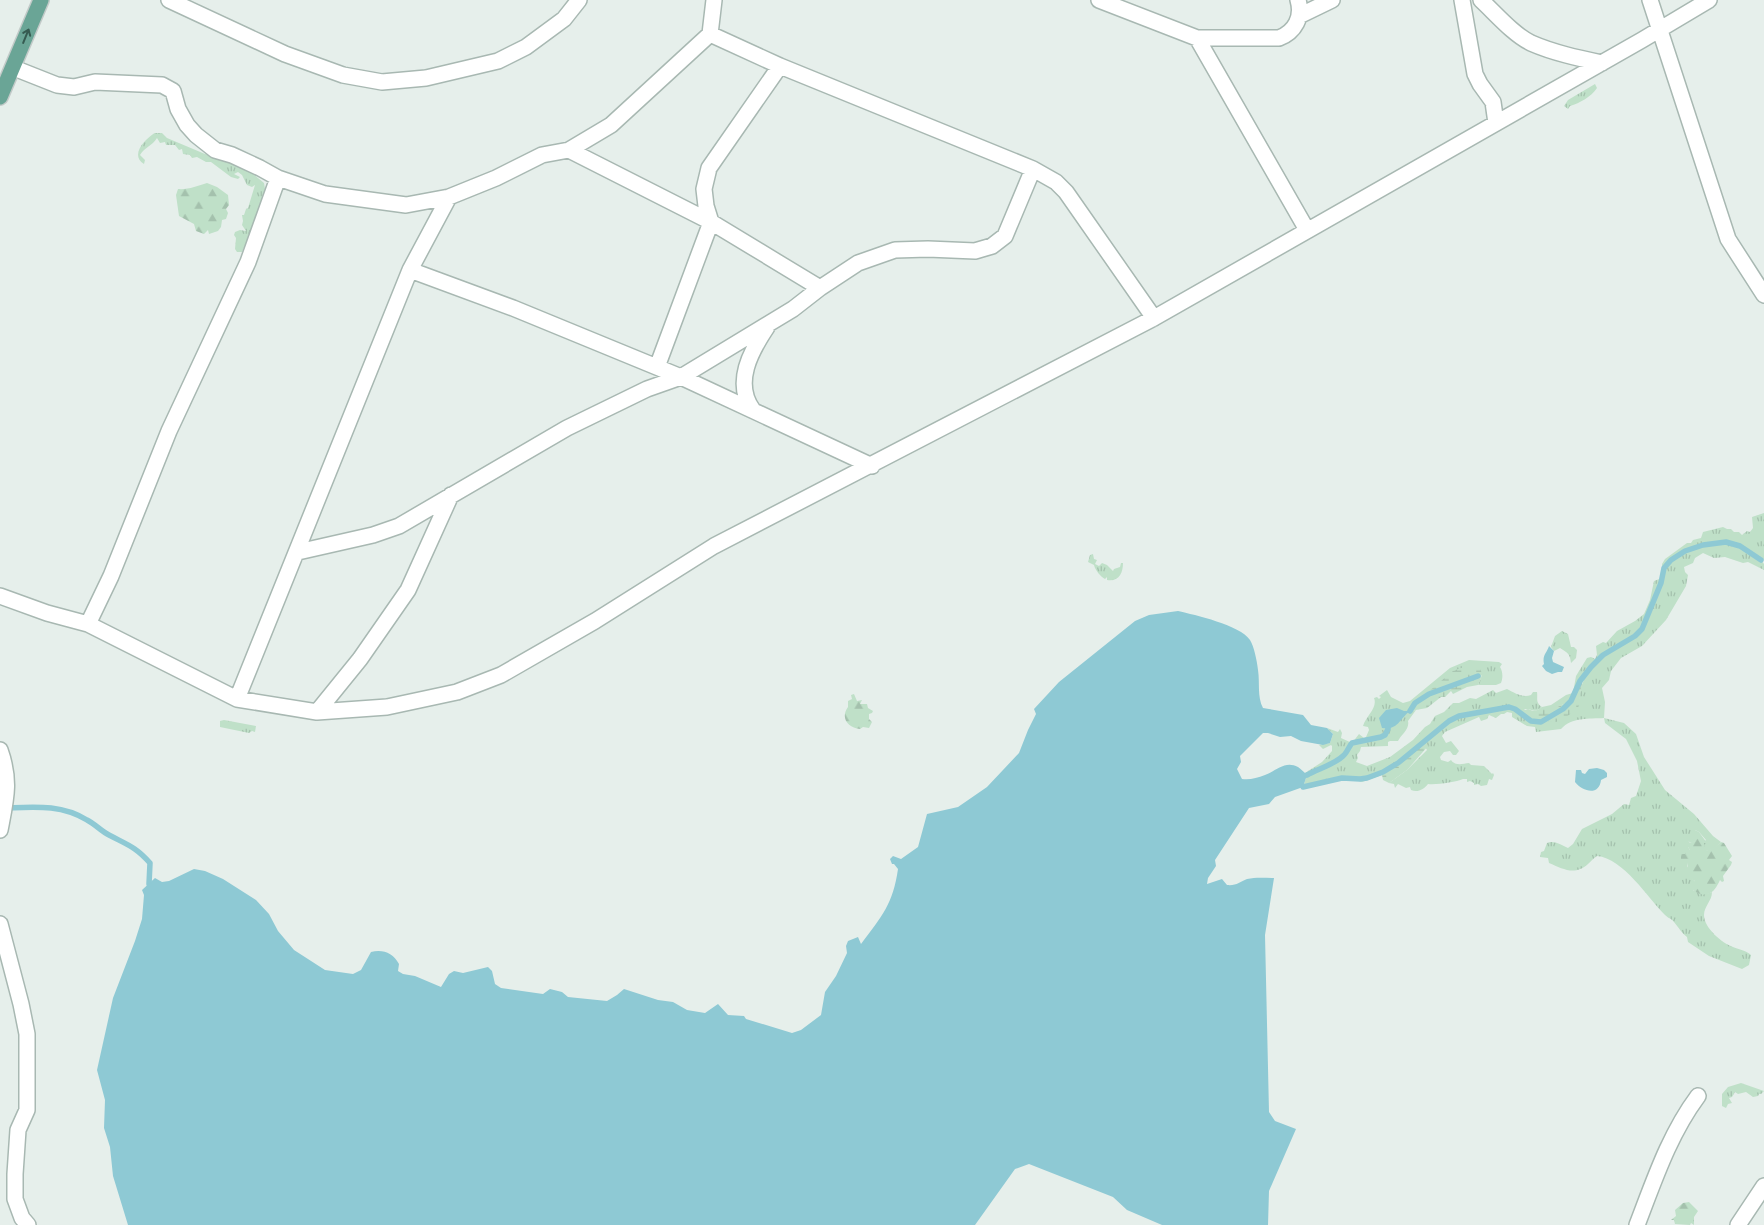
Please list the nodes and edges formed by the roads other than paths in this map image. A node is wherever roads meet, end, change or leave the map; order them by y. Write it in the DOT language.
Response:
graph roads {
  1 [pos="41,0"];
  2 [pos="169,0"];
  3 [pos="579,0"];
  4 [pos="714,0"];
  5 [pos="1099,0"];
  6 [pos="1298,0"];
  7 [pos="1332,0"];
  8 [pos="1462,0"];
  9 [pos="1481,0"];
  10 [pos="1650,0"];
  11 [pos="1709,0"];
  12 [pos="1299,16"];
  13 [pos="1660,30"];
  14 [pos="710,34"];
  15 [pos="1197,38"];
  16 [pos="1602,63"];
  17 [pos="780,66"];
  18 [pos="14,68"];
  19 [pos="0,97"];
  20 [pos="1496,123"];
  21 [pos="569,150"];
  22 [pos="1033,169"];
  23 [pos="278,178"];
  24 [pos="449,197"];
  25 [pos="711,222"];
  26 [pos="1307,230"];
  27 [pos="410,270"];
  28 [pos="820,288"];
  29 [pos="1764,295"];
  30 [pos="1154,318"];
  31 [pos="770,323"];
  32 [pos="657,367"];
  33 [pos="681,377"];
  34 [pos="753,410"];
  35 [pos="872,466"];
  36 [pos="451,495"];
  37 [pos="298,552"];
  38 [pos="0,596"];
  39 [pos="88,624"];
  40 [pos="238,699"];
  41 [pos="317,712"];
  42 [pos="0,750"];
  43 [pos="0,830"];
  44 [pos="0,924"];
  45 [pos="1698,1096"];
  46 [pos="1764,1186"];
  47 [pos="28,1225"];
  48 [pos="1637,1225"];
  49 [pos="1738,1225"];
  18 -- 1 [label="main road, one-way"];
  2 -- 3 [label="street"];
  4 -- 14 [label="street"];
  5 -- 15 [label="street"];
  6 -- 12 [label="street"];
  7 -- 12 [label="street"];
  8 -- 20 [label="street"];
  9 -- 16 [label="street"];
  10 -- 13 [label="street"];
  11 -- 13 [label="street"];
  12 -- 15 [label="street"];
  13 -- 16 [label="street"];
  13 -- 29 [label="street"];
  14 -- 17 [label="street"];
  14 -- 21 [label="street"];
  15 -- 26 [label="street"];
  16 -- 20 [label="street"];
  17 -- 22 [label="street"];
  17 -- 25 [label="street"];
  18 -- 19 [label="main road"];
  18 -- 23 [label="street"];
  20 -- 26 [label="street"];
  21 -- 24 [label="street"];
  21 -- 25 [label="street"];
  22 -- 28 [label="street"];
  22 -- 30 [label="street"];
  23 -- 24 [label="street"];
  23 -- 39 [label="street"];
  24 -- 27 [label="street"];
  25 -- 28 [label="street"];
  25 -- 32 [label="street"];
  26 -- 30 [label="street"];
  27 -- 32 [label="street"];
  27 -- 37 [label="street"];
  28 -- 31 [label="street"];
  30 -- 35 [label="street"];
  31 -- 33 [label="street"];
  31 -- 34 [label="street"];
  32 -- 33 [label="street"];
  33 -- 34 [label="street"];
  33 -- 36 [label="street"];
  34 -- 35 [label="street"];
  35 -- 41 [label="street"];
  36 -- 37 [label="street"];
  36 -- 41 [label="street"];
  37 -- 40 [label="street"];
  38 -- 39 [label="street"];
  39 -- 40 [label="street"];
  40 -- 41 [label="street"];
  42 -- 43 [label="street"];
  44 -- 47 [label="street"];
  45 -- 48 [label="street"];
  46 -- 49 [label="street"];
}
